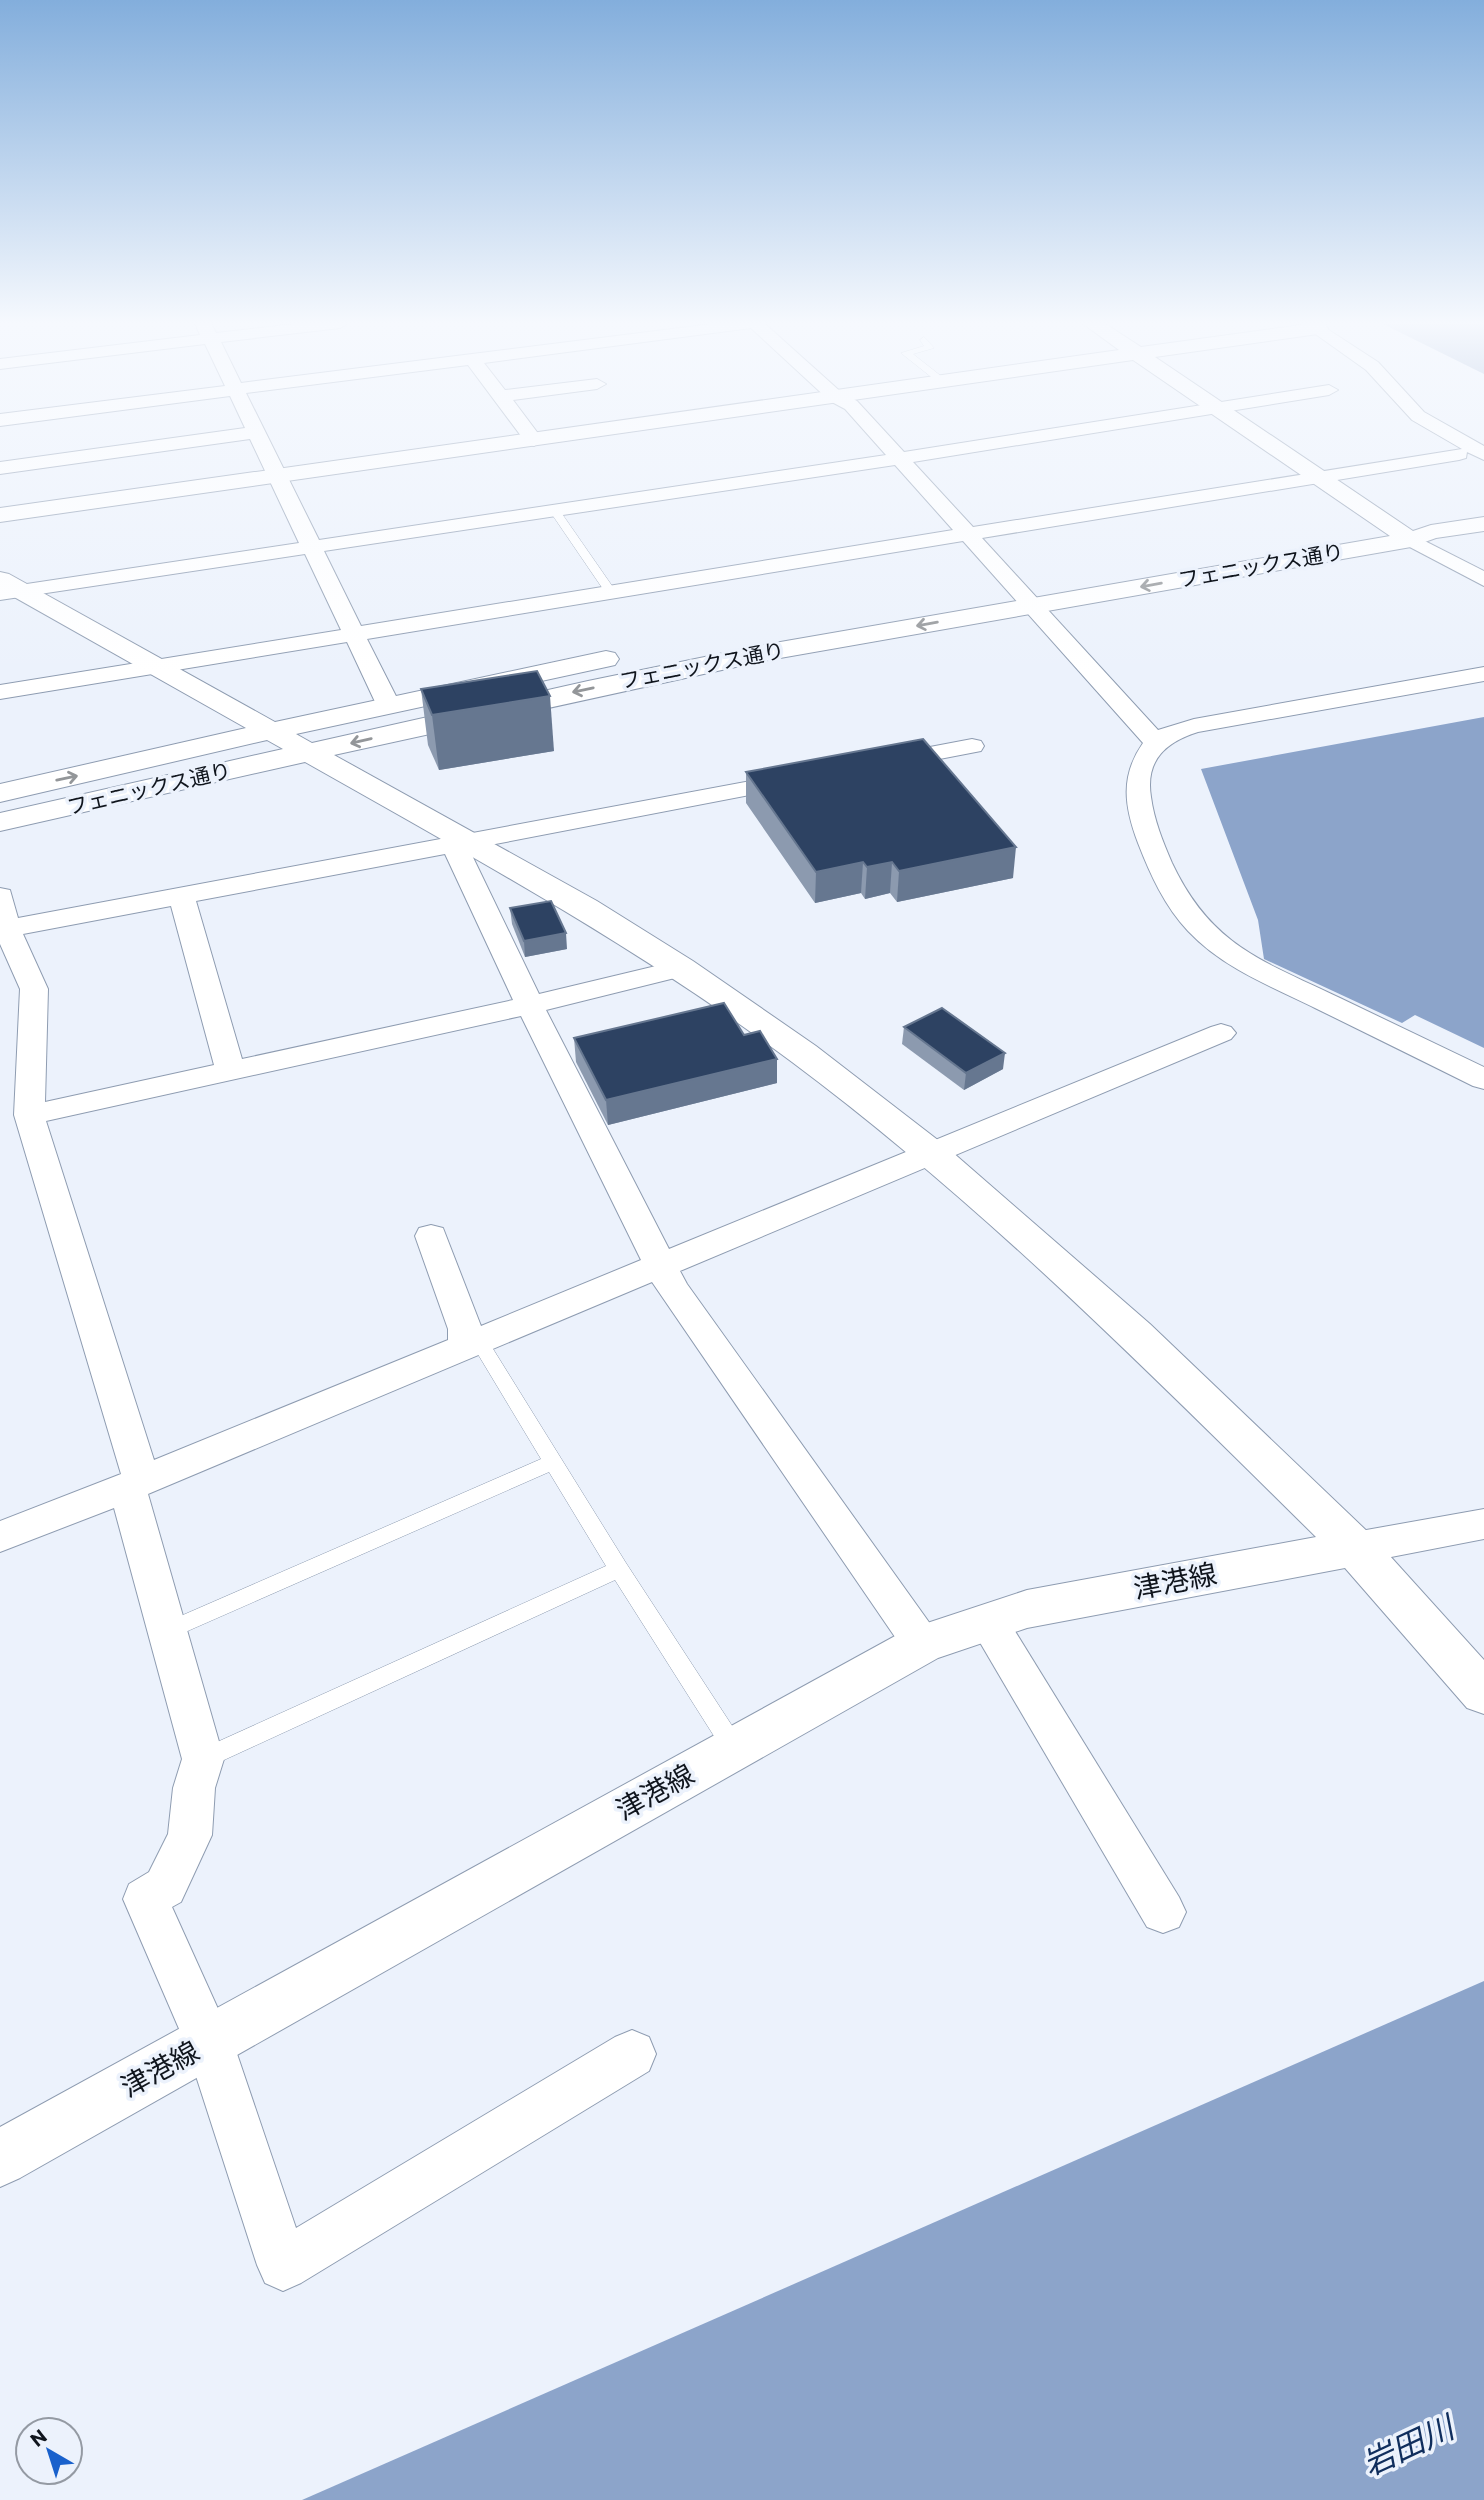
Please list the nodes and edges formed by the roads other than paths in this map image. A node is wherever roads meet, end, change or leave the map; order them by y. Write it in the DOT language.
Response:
graph roads {
  1 [pos="202,440"];
  2 [pos="260,440"];
  3 [pos="534,440"];
  4 [pos="881,440"];
  5 [pos="1023,440"];
  6 [pos="1266,440"];
  7 [pos="1459,440"];
  8 [pos="1459,454"];
  9 [pos="1484,454"];
  10 [pos="898,459"];
  11 [pos="0,468"];
  12 [pos="277,476"];
  13 [pos="1321,477"];
  14 [pos="1484,509"];
  15 [pos="554,510"];
  16 [pos="0,515"];
  17 [pos="1390,524"];
  18 [pos="1484,524"];
  19 [pos="967,535"];
  20 [pos="1411,540"];
  21 [pos="312,547"];
  22 [pos="1484,580"];
  23 [pos="1013,586"];
  24 [pos="15,592"];
  25 [pos="611,593"];
  26 [pos="1031,606"];
  27 [pos="354,635"];
  28 [pos="653,650"];
  29 [pos="626,656"];
  30 [pos="156,667"];
  31 [pos="1484,674"];
  32 [pos="0,692"];
  33 [pos="388,704"];
  34 [pos="271,733"];
  35 [pos="1156,742"];
  36 [pos="972,747"];
  37 [pos="309,753"];
  38 [pos="863,767"];
  39 [pos="808,777"];
  40 [pos="0,793"];
  41 [pos="0,822"];
  42 [pos="461,844"];
  43 [pos="0,896"];
  44 [pos="182,898"];
  45 [pos="3,929"];
  46 [pos="681,968"];
  47 [pos="530,1004"];
  48 [pos="1221,1033"];
  49 [pos="231,1071"];
  50 [pos="1484,1079"];
  51 [pos="29,1115"];
  52 [pos="930,1152"];
  53 [pos="431,1236"];
  54 [pos="660,1265"];
  55 [pos="472,1343"];
  56 [pos="552,1462"];
  57 [pos="135,1484"];
  58 [pos="1484,1524"];
  59 [pos="0,1537"];
  60 [pos="1355,1548"];
  61 [pos="618,1569"];
  62 [pos="988,1622"];
  63 [pos="167,1631"];
  64 [pos="922,1644"];
  65 [pos="1484,1693"];
  66 [pos="734,1748"];
  67 [pos="203,1759"];
  68 [pos="1163,1912"];
  69 [pos="209,2042"];
  70 [pos="632,2054"];
  71 [pos="0,2158"];
  1 -- 11 [label="street"];
  2 -- 12 [label="street"];
  3 -- 12 [label="street"];
  4 -- 10 [label="street"];
  5 -- 10 [label="street"];
  6 -- 13 [label="street"];
  7 -- 9 [label="street"];
  8 -- 13 [label="street"];
  10 -- 15 [label="street"];
  10 -- 19 [label="street"];
  12 -- 16 [label="street"];
  12 -- 21 [label="street"];
  13 -- 17 [label="street"];
  13 -- 19 [label="street"];
  14 -- 17 [label="street, フェニックス通り"];
  15 -- 21 [label="street"];
  15 -- 25 [label="lane"];
  17 -- 20 [label="street"];
  17 -- 23 [label="street, フェニックス通り"];
  18 -- 20 [label="street, フェニックス通り"];
  19 -- 23 [label="street"];
  19 -- 25 [label="street"];
  20 -- 22 [label="street"];
  20 -- 26 [label="street, フェニックス通り, one-way"];
  21 -- 24 [label="street"];
  21 -- 27 [label="street"];
  23 -- 26 [label="street"];
  23 -- 28 [label="street, フェニックス通り"];
  24 -- 30 [label="street"];
  25 -- 27 [label="street"];
  26 -- 35 [label="street"];
  26 -- 37 [label="street, フェニックス通り, one-way"];
  27 -- 30 [label="street"];
  27 -- 33 [label="street"];
  29 -- 33 [label="street, フェニックス通り"];
  30 -- 32 [label="street"];
  30 -- 34 [label="street"];
  31 -- 35 [label="street"];
  33 -- 34 [label="street, フェニックス通り"];
  34 -- 37 [label="street"];
  40 -- 34 [label="street, フェニックス通り, one-way"];
  35 -- 50 [label="street"];
  36 -- 38 [label="street"];
  37 -- 41 [label="street, フェニックス通り"];
  37 -- 42 [label="street"];
  39 -- 42 [label="street"];
  42 -- 44 [label="street"];
  42 -- 46 [label="street"];
  42 -- 47 [label="street"];
  43 -- 45 [label="street"];
  44 -- 45 [label="street"];
  44 -- 49 [label="street"];
  45 -- 51 [label="street"];
  46 -- 47 [label="street"];
  46 -- 52 [label="street"];
  47 -- 49 [label="street"];
  47 -- 54 [label="street"];
  48 -- 52 [label="street"];
  49 -- 51 [label="street"];
  51 -- 57 [label="street"];
  52 -- 54 [label="street"];
  52 -- 60 [label="street"];
  53 -- 55 [label="street"];
  54 -- 55 [label="street"];
  54 -- 64 [label="street"];
  55 -- 56 [label="lane"];
  55 -- 57 [label="street"];
  56 -- 61 [label="lane"];
  56 -- 63 [label="lane"];
  57 -- 59 [label="street"];
  57 -- 63 [label="street"];
  58 -- 60 [label="street"];
  60 -- 62 [label="street, 津港線"];
  60 -- 65 [label="street"];
  61 -- 66 [label="lane"];
  61 -- 67 [label="lane"];
  62 -- 64 [label="street, 津港線"];
  62 -- 68 [label="street"];
  63 -- 67 [label="street"];
  64 -- 66 [label="street, 津港線"];
  66 -- 69 [label="street, 津港線"];
  67 -- 69 [label="street"];
  69 -- 70 [label="street"];
  69 -- 71 [label="street, 津港線"];
}
